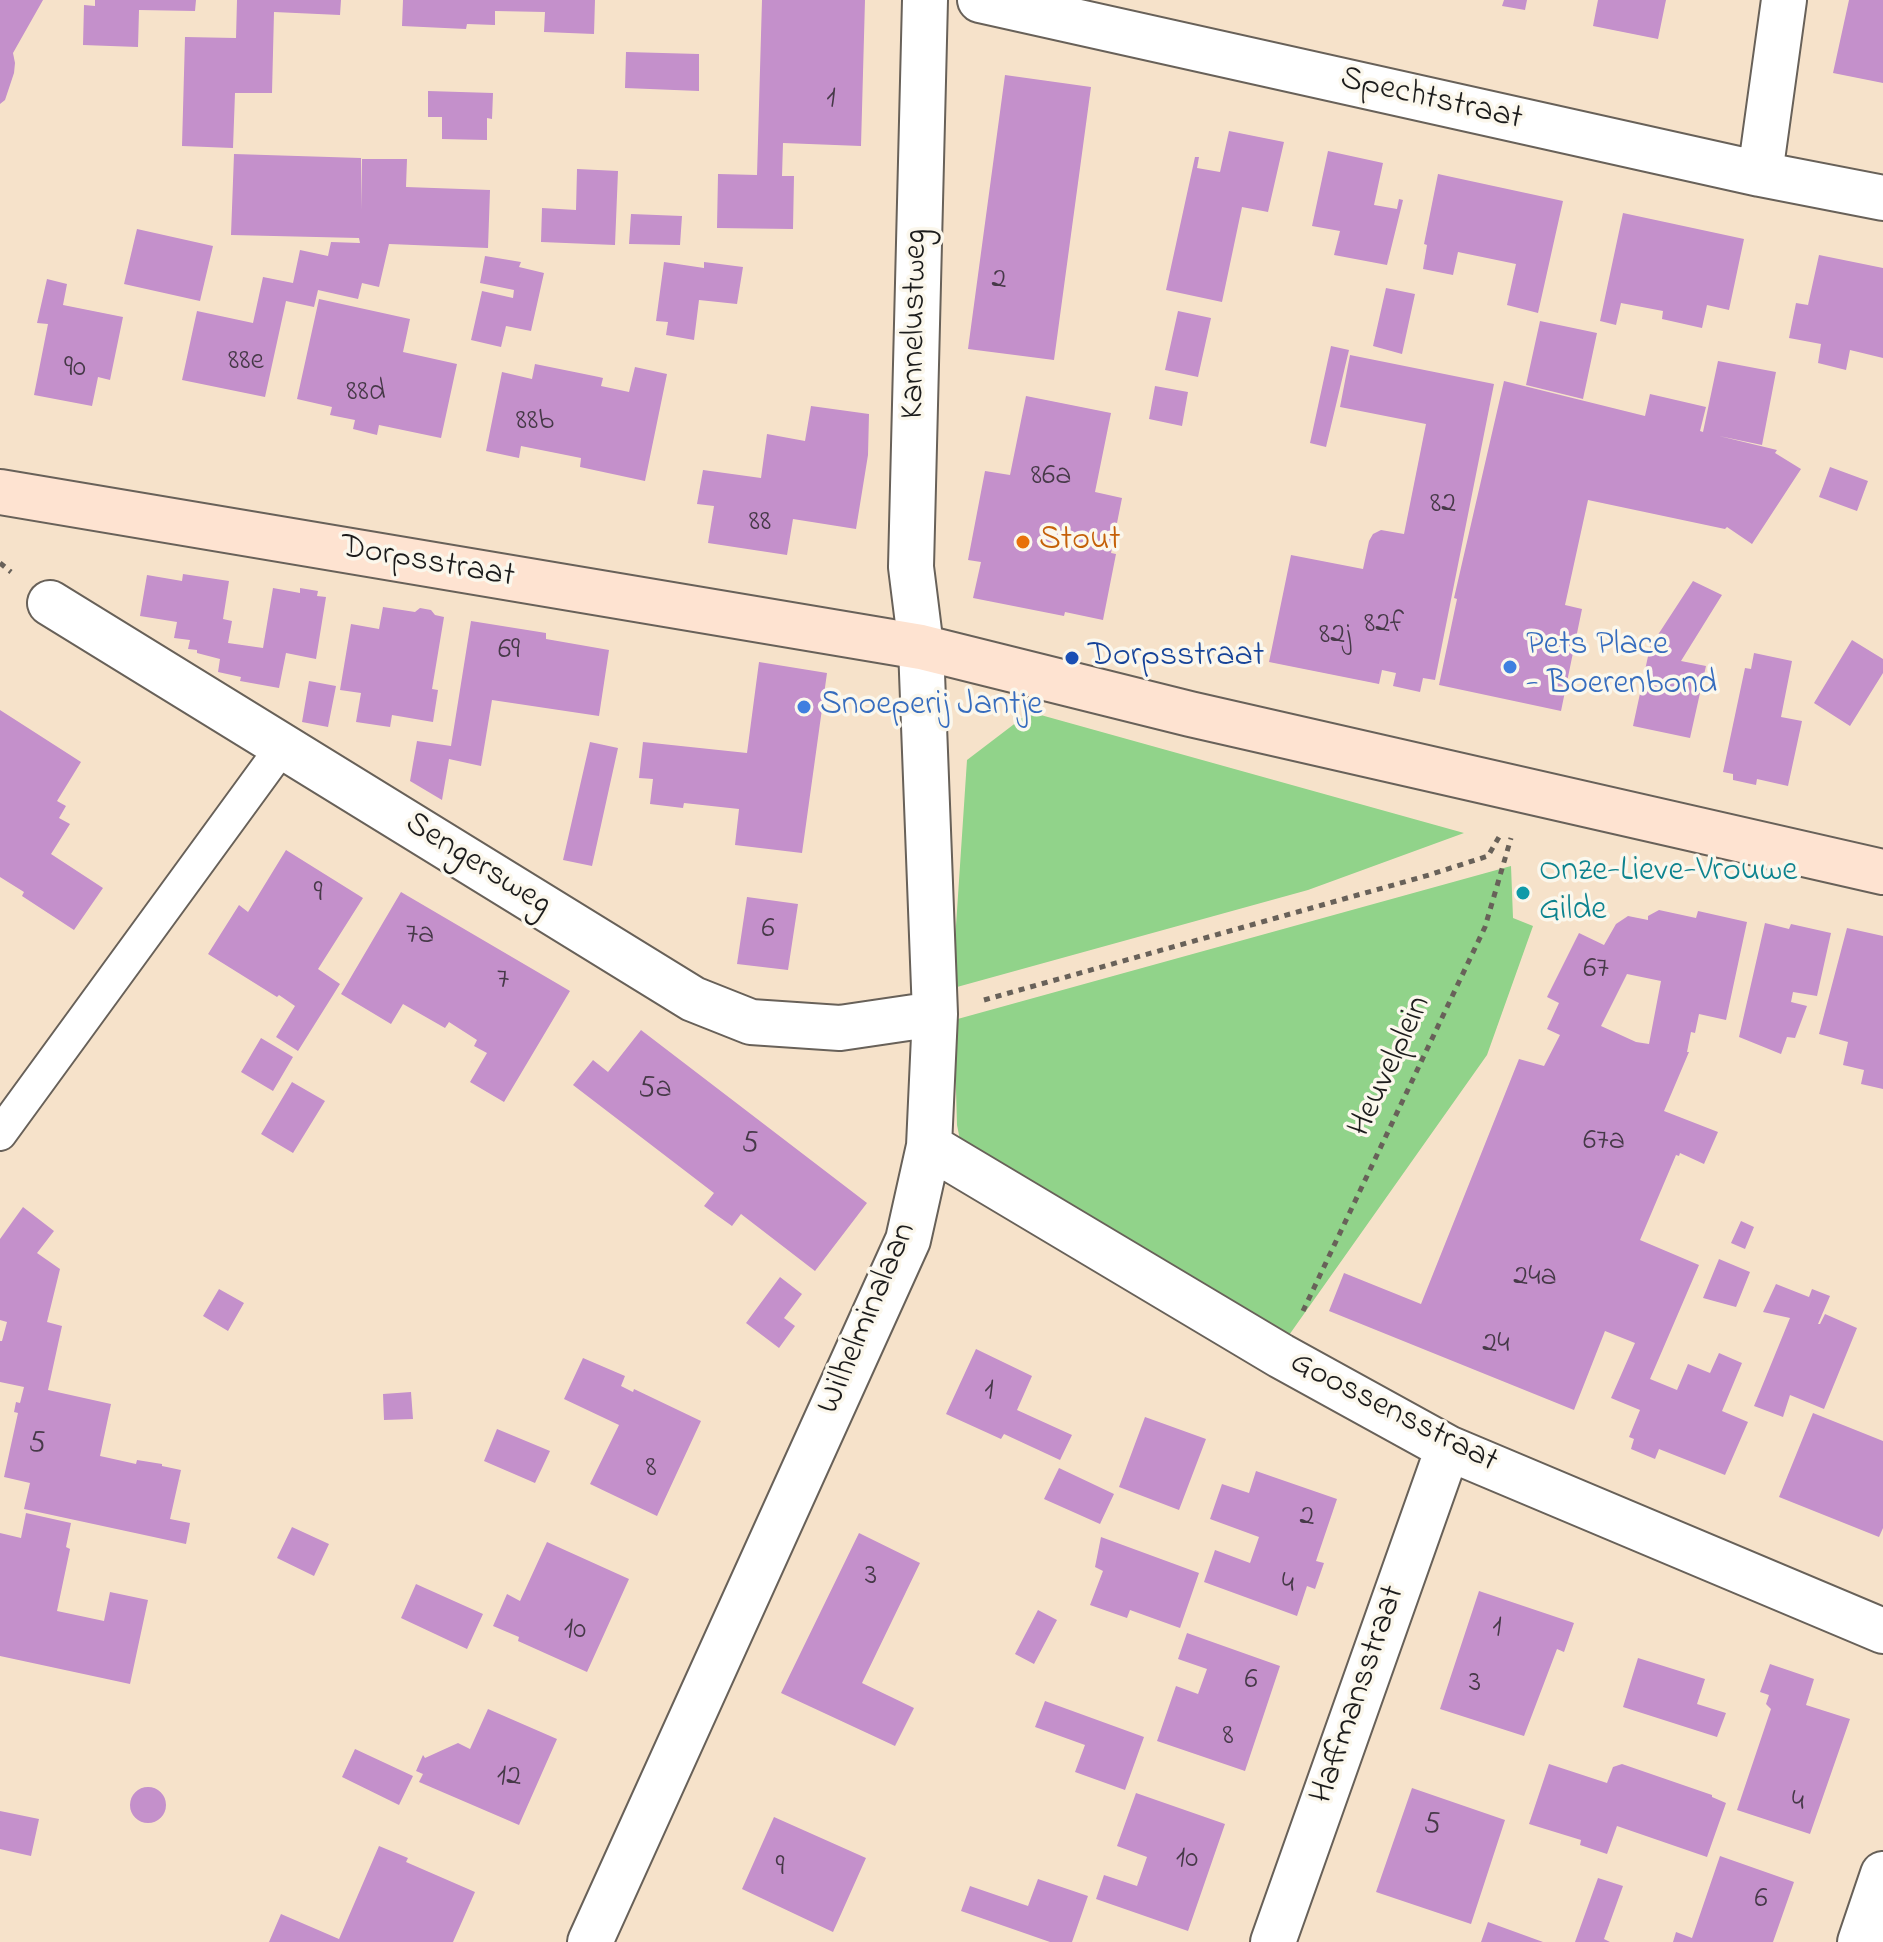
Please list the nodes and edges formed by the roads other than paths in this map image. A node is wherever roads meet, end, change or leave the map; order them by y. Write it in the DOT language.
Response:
graph roads {
  1 [pos="925,0"];
  2 [pos="980,0"];
  3 [pos="1784,0"];
  4 [pos="1760,174"];
  5 [pos="1883,198"];
  6 [pos="0,492"];
  7 [pos="50,603"];
  8 [pos="921,647"];
  9 [pos="283,746"];
  10 [pos="1883,872"];
  11 [pos="935,1014"];
  12 [pos="0,1134"];
  13 [pos="929,1146"];
  14 [pos="1448,1448"];
  15 [pos="1883,1631"];
  16 [pos="1883,1874"];
  17 [pos="590,1942"];
  18 [pos="1273,1942"];
  19 [pos="1860,1942"];
  1 -- 8 [label="street, Kannelustweg"];
  2 -- 4 [label="street, Spechtstraat"];
  3 -- 4 [label="street"];
  4 -- 5 [label="street, Spechtstraat"];
  6 -- 8 [label="street, Dorpsstraat"];
  7 -- 9 [label="street, Sengersweg"];
  8 -- 10 [label="street, Dorpsstraat"];
  8 -- 11 [label="street, Wilhelminalaan"];
  9 -- 11 [label="street, Sengersweg"];
  9 -- 12 [label="lane"];
  11 -- 13 [label="street, Wilhelminalaan"];
  13 -- 14 [label="street, Goossensstraat"];
  13 -- 17 [label="street, Wilhelminalaan"];
  14 -- 15 [label="street, Goossensstraat"];
  14 -- 18 [label="street, Haffmansstraat"];
  16 -- 19 [label="street"];
}
